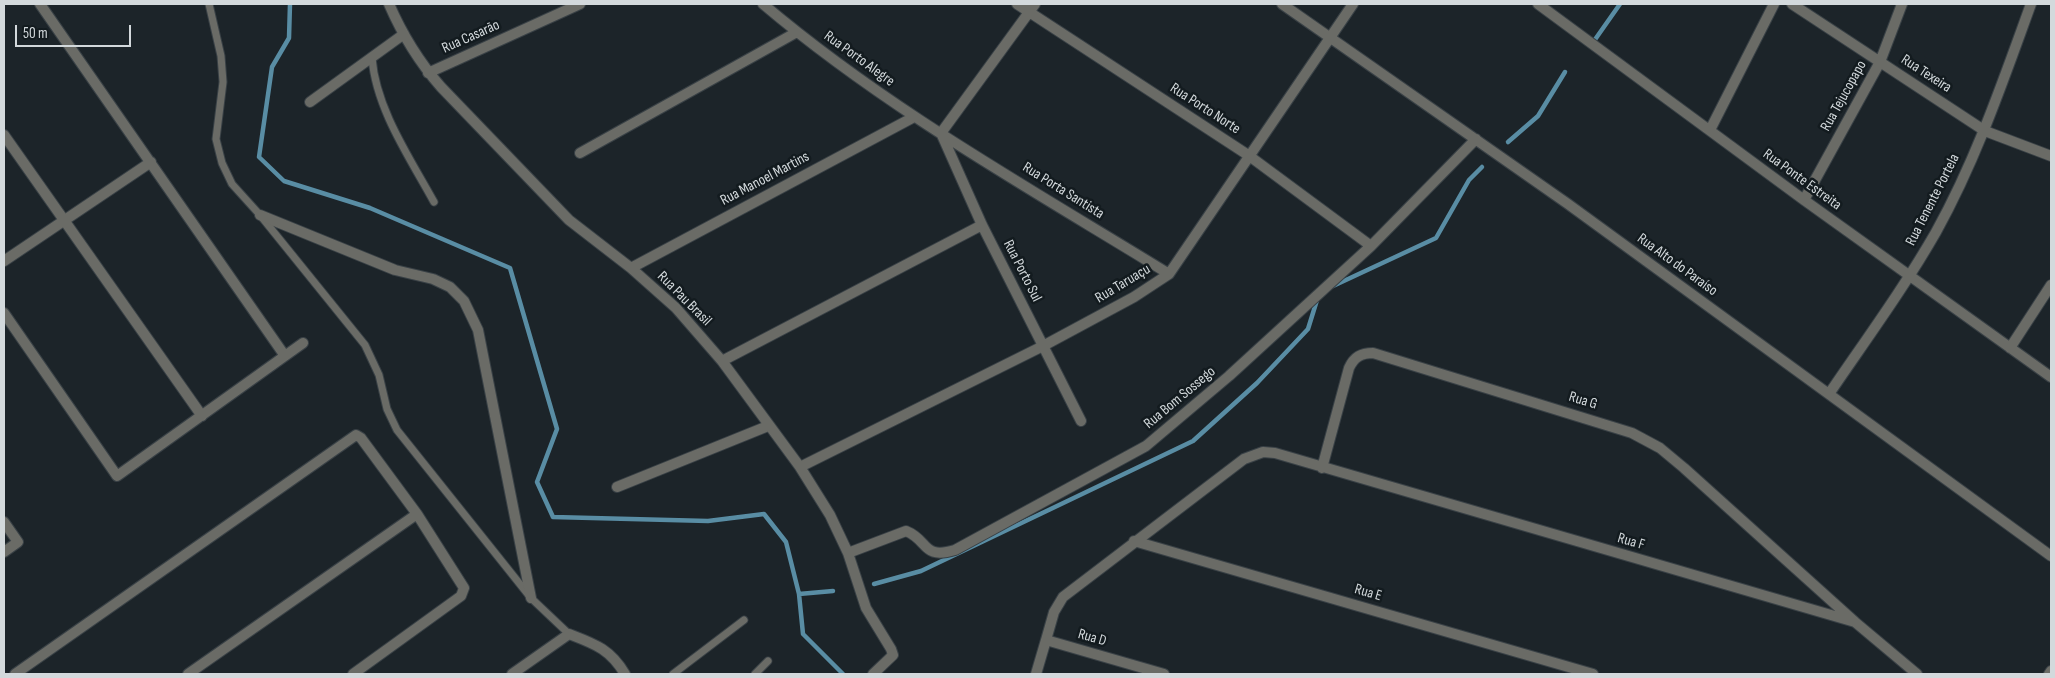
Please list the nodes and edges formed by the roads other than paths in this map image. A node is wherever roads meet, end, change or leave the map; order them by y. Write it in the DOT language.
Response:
graph roads {
  1 [pos="40,4"];
  2 [pos="209,4"];
  3 [pos="389,4"];
  4 [pos="580,4"];
  5 [pos="763,4"];
  6 [pos="1018,4"];
  7 [pos="1282,4"];
  8 [pos="1353,4"];
  9 [pos="1538,4"];
  10 [pos="1774,4"];
  11 [pos="1792,4"];
  12 [pos="1902,4"];
  13 [pos="2031,4"];
  14 [pos="1032,8"];
  15 [pos="797,32"];
  16 [pos="404,34"];
  17 [pos="1331,37"];
  18 [pos="372,58"];
  19 [pos="1880,62"];
  20 [pos="428,73"];
  21 [pos="310,102"];
  22 [pos="914,117"];
  23 [pos="1710,130"];
  24 [pos="1985,131"];
  25 [pos="941,133"];
  26 [pos="4,135"];
  27 [pos="1476,139"];
  28 [pos="580,153"];
  29 [pos="1248,155"];
  30 [pos="2051,156"];
  31 [pos="151,162"];
  32 [pos="1804,200"];
  33 [pos="434,202"];
  34 [pos="260,215"];
  35 [pos="62,221"];
  36 [pos="982,225"];
  37 [pos="1371,246"];
  38 [pos="4,261"];
  39 [pos="631,268"];
  40 [pos="1169,274"];
  41 [pos="1909,276"];
  42 [pos="2051,285"];
  43 [pos="4,313"];
  44 [pos="303,343"];
  45 [pos="1043,346"];
  46 [pos="2010,348"];
  47 [pos="285,356"];
  48 [pos="722,361"];
  49 [pos="2051,377"];
  50 [pos="1829,394"];
  51 [pos="202,416"];
  52 [pos="1081,421"];
  53 [pos="768,426"];
  54 [pos="800,467"];
  55 [pos="1322,468"];
  56 [pos="617,487"];
  57 [pos="417,514"];
  58 [pos="4,522"];
  59 [pos="1134,541"];
  60 [pos="4,552"];
  61 [pos="848,553"];
  62 [pos="2051,556"];
  63 [pos="531,598"];
  64 [pos="744,620"];
  65 [pos="1855,622"];
  66 [pos="569,634"];
  67 [pos="1046,640"];
  68 [pos="768,661"];
  69 [pos="2051,671"];
  70 [pos="15,674"];
  71 [pos="188,674"];
  72 [pos="353,674"];
  73 [pos="512,674"];
  74 [pos="625,674"];
  75 [pos="673,674"];
  76 [pos="755,674"];
  77 [pos="873,674"];
  78 [pos="1036,674"];
  79 [pos="1164,674"];
  80 [pos="1593,674"];
  81 [pos="1917,674"];
  82 [pos="2049,674"];
  1 -- 31 [label="street"];
  2 -- 34 [label="lane"];
  3 -- 16 [label="street, Rua Pau Brasil"];
  4 -- 20 [label="street, Rua Casarão"];
  5 -- 15 [label="street, Rua Porto Alegre"];
  6 -- 14 [label="street, Rua Porto Norte"];
  7 -- 17 [label="street, Rua Alto do Paraíso"];
  8 -- 17 [label="street, Rua Taruaçu"];
  9 -- 23 [label="street, Rua Ponte Estreita"];
  10 -- 23 [label="street"];
  11 -- 19 [label="street, Rua Texeira"];
  12 -- 19 [label="street, Rua Tejucopapo"];
  13 -- 24 [label="street, Rua Tenente Portela"];
  14 -- 25 [label="street"];
  14 -- 29 [label="street, Rua Porto Norte"];
  15 -- 22 [label="street, Rua Porto Alegre"];
  15 -- 28 [label="street"];
  16 -- 18 [label="street"];
  16 -- 20 [label="street, Rua Pau Brasil"];
  17 -- 27 [label="street, Rua Alto do Paraíso"];
  17 -- 29 [label="street, Rua Taruaçu"];
  18 -- 21 [label="street"];
  18 -- 33 [label="lane"];
  19 -- 24 [label="street, Rua Texeira"];
  19 -- 32 [label="street, Rua Tejucopapo"];
  20 -- 39 [label="street, Rua Pau Brasil"];
  22 -- 25 [label="street, Rua Porto Alegre"];
  22 -- 39 [label="street, Rua Manoel Martins"];
  23 -- 32 [label="street, Rua Ponte Estreita"];
  24 -- 30 [label="street, Rua Texeira"];
  24 -- 41 [label="street, Rua Tenente Portela"];
  25 -- 36 [label="street, Rua Porto Sul"];
  25 -- 40 [label="street, Rua Porta Santista"];
  26 -- 35 [label="street"];
  27 -- 37 [label="street, Rua Bom Sossego"];
  27 -- 50 [label="street, Rua Alto do Paraíso"];
  29 -- 37 [label="street, Rua Porto Norte"];
  29 -- 40 [label="street, Rua Taruaçu"];
  31 -- 35 [label="street"];
  31 -- 47 [label="street"];
  32 -- 41 [label="street, Rua Ponte Estreita"];
  34 -- 63 [label="lane"];
  34 -- 63 [label="street"];
  35 -- 38 [label="street"];
  35 -- 51 [label="street"];
  36 -- 45 [label="street, Rua Porto Sul"];
  36 -- 48 [label="street"];
  37 -- 61 [label="street, Rua Bom Sossego"];
  39 -- 48 [label="street, Rua Pau Brasil"];
  40 -- 45 [label="street, Rua Taruaçu"];
  41 -- 46 [label="street, Rua Ponte Estreita"];
  41 -- 50 [label="street, Rua Tenente Portela"];
  42 -- 46 [label="street"];
  43 -- 51 [label="street"];
  44 -- 47 [label="street"];
  45 -- 52 [label="street, Rua Porto Sul"];
  45 -- 54 [label="street, Rua Taruaçu"];
  46 -- 49 [label="street, Rua Ponte Estreita"];
  47 -- 51 [label="street"];
  48 -- 53 [label="street, Rua Pau Brasil"];
  50 -- 62 [label="street, Rua Alto do Paraíso"];
  53 -- 54 [label="street, Rua Pau Brasil"];
  53 -- 56 [label="street"];
  54 -- 61 [label="street, Rua Pau Brasil"];
  55 -- 59 [label="street"];
  55 -- 65 [label="street, Rua F"];
  55 -- 65 [label="street, Rua G"];
  57 -- 70 [label="street"];
  57 -- 71 [label="street"];
  57 -- 72 [label="street"];
  58 -- 60 [label="street"];
  59 -- 67 [label="street"];
  59 -- 80 [label="street, Rua E"];
  61 -- 77 [label="street, Rua Pau Brasil"];
  63 -- 66 [label="lane"];
  64 -- 75 [label="lane"];
  65 -- 81 [label="street, Rua F"];
  66 -- 73 [label="street"];
  66 -- 74 [label="street"];
  67 -- 78 [label="street"];
  67 -- 79 [label="street, Rua D"];
  68 -- 76 [label="lane"];
  69 -- 82 [label="street"];
}
